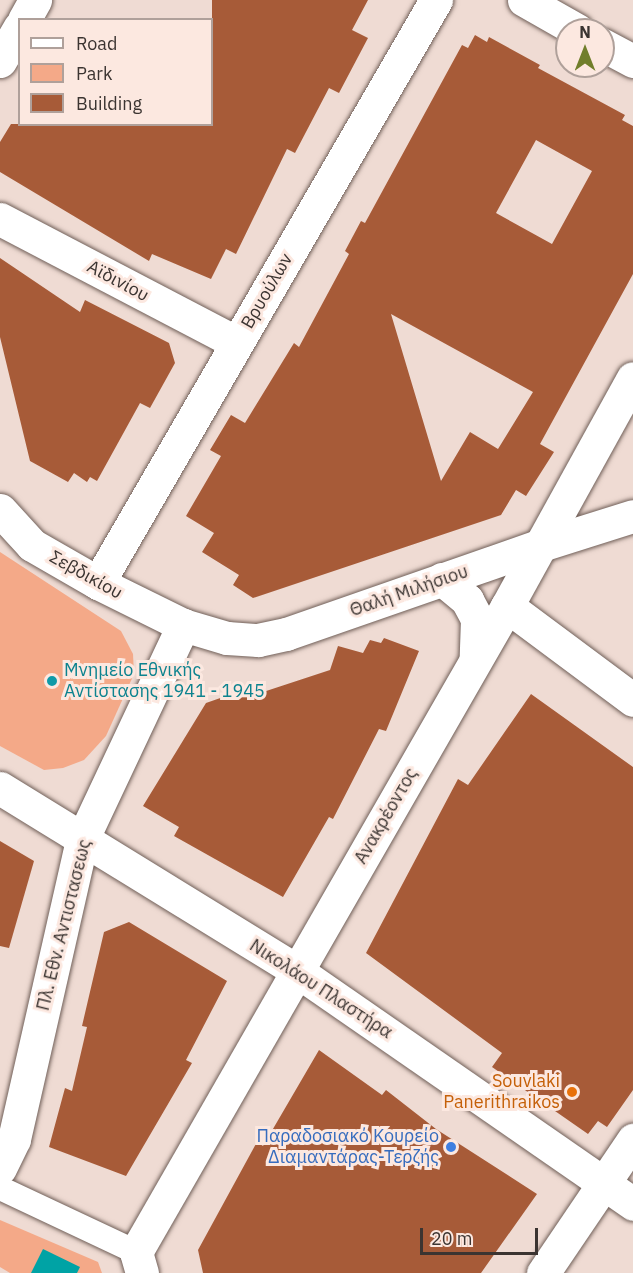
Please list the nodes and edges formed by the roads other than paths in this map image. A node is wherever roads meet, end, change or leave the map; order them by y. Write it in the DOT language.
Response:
graph roads {
  1 [pos="35,0"];
  2 [pos="436,0"];
  3 [pos="524,0"];
  4 [pos="25,18"];
  5 [pos="556,18"];
  6 [pos="18,30"];
  7 [pos="615,51"];
  8 [pos="0,61"];
  9 [pos="633,61"];
  10 [pos="0,219"];
  11 [pos="237,343"];
  12 [pos="633,378"];
  13 [pos="0,510"];
  14 [pos="633,516"];
  15 [pos="541,544"];
  16 [pos="442,579"];
  17 [pos="98,583"];
  18 [pos="507,606"];
  19 [pos="183,625"];
  20 [pos="476,657"];
  21 [pos="633,700"];
  22 [pos="0,788"];
  23 [pos="82,840"];
  24 [pos="297,971"];
  25 [pos="633,1140"];
  26 [pos="0,1168"];
  27 [pos="604,1182"];
  28 [pos="0,1188"];
  29 [pos="633,1204"];
  30 [pos="139,1263"];
  31 [pos="543,1273"];
  1 -- 4 [label="street"];
  2 -- 11 [label="street, Βρυούλων"];
  3 -- 5 [label="street"];
  6 -- 8 [label="street"];
  7 -- 9 [label="street"];
  10 -- 11 [label="street, Αϊδινίου"];
  11 -- 17 [label="street, Βρυούλων"];
  12 -- 15 [label="street, Ανακρέοντος"];
  13 -- 17 [label="street, Σεβδικίου"];
  14 -- 15 [label="street, Θαλή Μιλήσιου"];
  15 -- 16 [label="street, Θαλή Μιλήσιου"];
  15 -- 18 [label="street, Ανακρέοντος"];
  16 -- 19 [label="street, Θαλή Μιλήσιου"];
  16 -- 20 [label="street"];
  17 -- 19 [label="street, Σεβδικίου"];
  18 -- 20 [label="street, Ανακρέοντος"];
  18 -- 21 [label="street"];
  19 -- 23 [label="street, Πλ. Εθν. Αντιστασεως"];
  20 -- 24 [label="street, Ανακρέοντος"];
  22 -- 23 [label="street, Νικολάου Πλαστήρα"];
  23 -- 24 [label="street, Νικολάου Πλαστήρα"];
  23 -- 26 [label="street, Πλ. Εθν. Αντιστασεως"];
  24 -- 27 [label="street, Νικολάου Πλαστήρα"];
  24 -- 30 [label="street, Ανακρέοντος"];
  25 -- 27 [label="street"];
  27 -- 29 [label="street, Νικολάου Πλαστήρα"];
  27 -- 31 [label="street"];
  28 -- 30 [label="street"];
}
